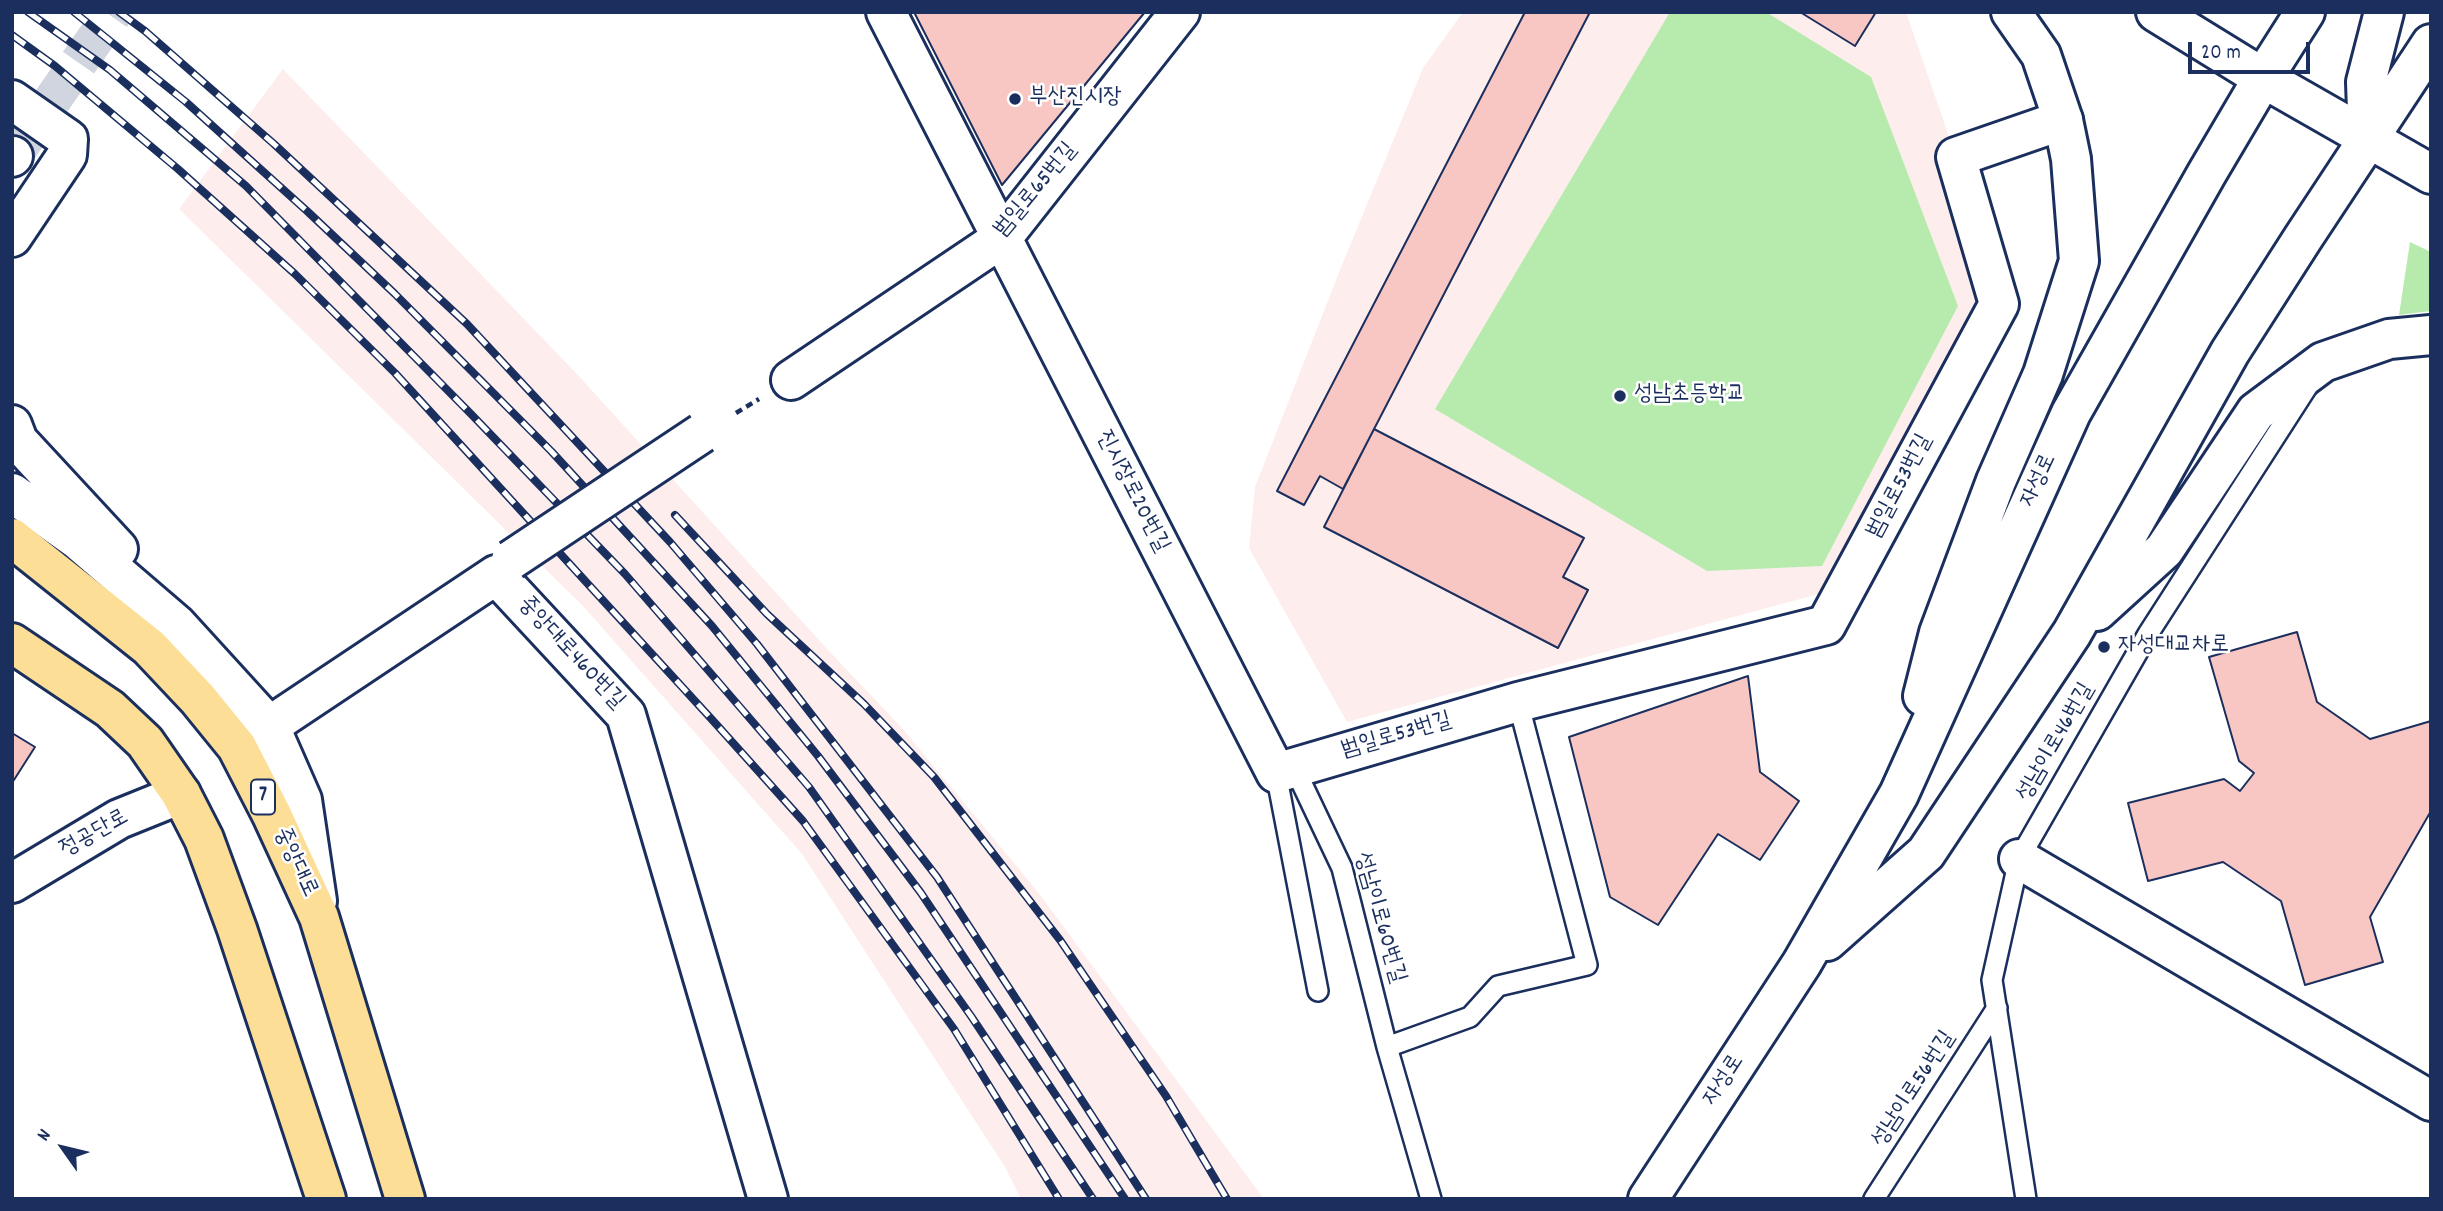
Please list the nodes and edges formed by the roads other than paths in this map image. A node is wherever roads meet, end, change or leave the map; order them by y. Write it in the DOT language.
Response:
graph roads {
  1 [pos="886,12"];
  2 [pos="1180,12"];
  3 [pos="2011,12"];
  4 [pos="2156,12"];
  5 [pos="2305,12"];
  6 [pos="2384,12"];
  7 [pos="2431,44"];
  8 [pos="2263,78"];
  9 [pos="12,100"];
  10 [pos="2063,120"];
  11 [pos="2368,139"];
  12 [pos="2431,174"];
  13 [pos="12,237"];
  14 [pos="1002,239"];
  15 [pos="2431,335"];
  16 [pos="2323,362"];
  17 [pos="791,380"];
  18 [pos="12,425"];
  19 [pos="702,433"];
  20 [pos="12,493"];
  21 [pos="12,538"];
  22 [pos="511,560"];
  23 [pos="177,625"];
  24 [pos="2072,633"];
  25 [pos="12,643"];
  26 [pos="1518,702"];
  27 [pos="270,727"];
  28 [pos="237,747"];
  29 [pos="1285,770"];
  30 [pos="181,794"];
  31 [pos="1899,794"];
  32 [pos="2018,859"];
  33 [pos="12,883"];
  34 [pos="319,917"];
  35 [pos="1802,963"];
  36 [pos="1318,991"];
  37 [pos="1997,1008"];
  38 [pos="1387,1047"];
  39 [pos="2431,1101"];
  40 [pos="326,1199"];
  41 [pos="405,1199"];
  42 [pos="768,1199"];
  43 [pos="1431,1199"];
  44 [pos="1648,1199"];
  45 [pos="1874,1199"];
  46 [pos="2026,1199"];
  1 -- 14 [label="main road, 진시장로20번길"];
  2 -- 14 [label="main road, 범일로65번길"];
  3 -- 10 [label="main road"];
  4 -- 8 [label="main road"];
  5 -- 8 [label="main road, 자성로"];
  6 -- 11 [label="main road"];
  7 -- 11 [label="main road, 자성로"];
  8 -- 11 [label="main road"];
  8 -- 31 [label="main road, 자성로"];
  9 -- 13 [label="main road"];
  10 -- 26 [label="main road, 범일로53번길"];
  10 -- 31 [label="main road"];
  11 -- 12 [label="main road"];
  11 -- 24 [label="main road, 자성로"];
  14 -- 17 [label="main road, 범일로65번길"];
  14 -- 29 [label="main road, 진시장로20번길"];
  15 -- 16 [label="main road"];
  16 -- 24 [label="main road"];
  16 -- 32 [label="lane, 성남이로46번길"];
  18 -- 23 [label="main road"];
  19 -- 22 [label="main road, bridge"];
  20 -- 23 [label="main road"];
  21 -- 28 [label="main road, 중앙대로 / 7"];
  23 -- 27 [label="main road"];
  24 -- 35 [label="main road, 자성로"];
  25 -- 30 [label="main road"];
  26 -- 29 [label="main road, 범일로53번길"];
  26 -- 38 [label="lane"];
  27 -- 28 [label="main road, 중앙대로460번길"];
  27 -- 34 [label="main road"];
  27 -- 42 [label="main road, 중앙대로460번길"];
  28 -- 34 [label="main road, 중앙대로 / 7"];
  29 -- 36 [label="lane, 진시장로20번길"];
  29 -- 38 [label="lane, 성남이로60번길"];
  30 -- 33 [label="main road, 정공단로"];
  30 -- 40 [label="main road"];
  31 -- 35 [label="main road, 자성로"];
  32 -- 37 [label="lane, 성남이로46번길"];
  32 -- 39 [label="main road"];
  34 -- 41 [label="main road, 중앙대로 / 7"];
  35 -- 44 [label="main road, 자성로"];
  37 -- 45 [label="lane, 성남이로56번길"];
  37 -- 46 [label="lane, 성남이로46번길"];
  38 -- 43 [label="lane, 성남이로60번길"];
}
